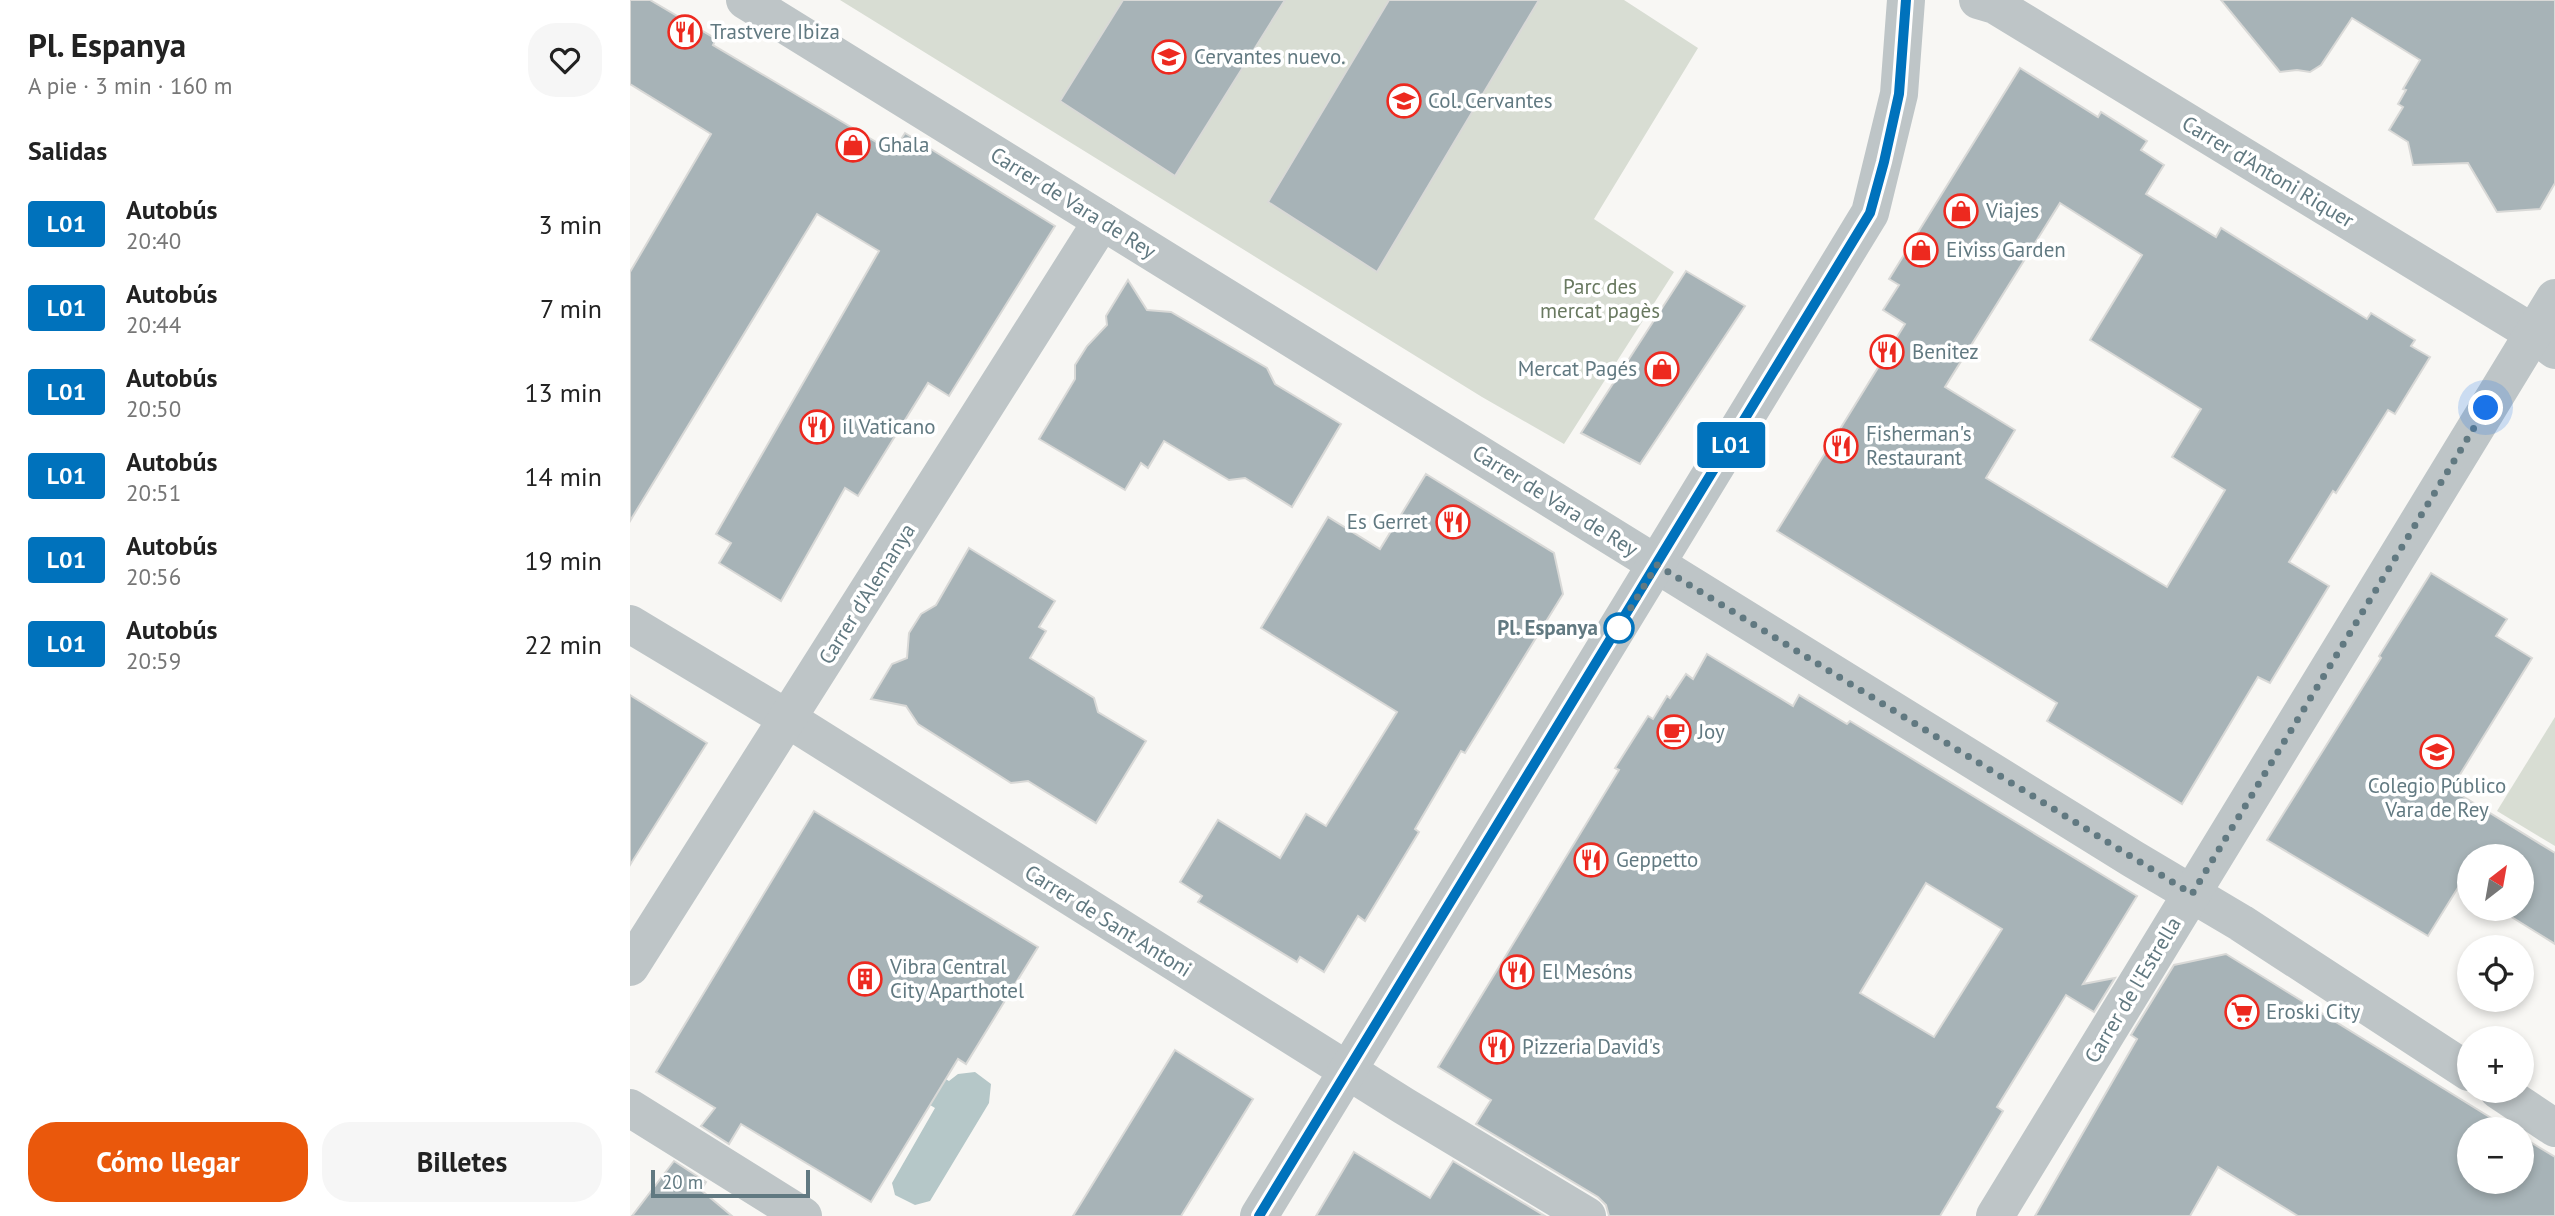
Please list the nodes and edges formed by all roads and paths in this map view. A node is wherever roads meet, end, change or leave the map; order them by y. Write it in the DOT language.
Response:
graph roads {
  1 [pos="746,0"];
  2 [pos="1906,0"];
  3 [pos="1990,2"];
  4 [pos="1102,221"];
  5 [pos="2555,298"];
  6 [pos="2544,342"];
  7 [pos="1657,565"];
  8 [pos="630,624"];
  9 [pos="788,719"];
  10 [pos="2192,894"];
  11 [pos="630,967"];
  12 [pos="2457,1064"];
  13 [pos="1348,1071"];
  14 [pos="2518,1103"];
  15 [pos="630,1108"];
  16 [pos="2555,1128"];
  17 [pos="803,1216"];
  18 [pos="1259,1216"];
  19 [pos="1587,1216"];
  20 [pos="1995,1216"];
  1 -- 4 [label="street, Carrer de Vara de Rey"];
  2 -- 7 [label="street"];
  3 -- 6 [label="street, Carrer d'Antoni Riquer"];
  4 -- 7 [label="street, Carrer de Vara de Rey"];
  4 -- 9 [label="street, Carrer d'Alemanya"];
  5 -- 6 [label="street, Carrer de l'Estrella"];
  6 -- 10 [label="street, Carrer de l'Estrella"];
  7 -- 10 [label="street, Carrer de Vara de Rey"];
  7 -- 13 [label="street"];
  8 -- 9 [label="street, Carrer de Sant Antoni"];
  9 -- 11 [label="street, Carrer d'Alemanya"];
  9 -- 13 [label="street, Carrer de Sant Antoni"];
  10 -- 12 [label="street, Carrer de Vara de Rey"];
  10 -- 20 [label="street, Carrer de l'Estrella"];
  13 -- 18 [label="street"];
  13 -- 19 [label="street, Carrer de Sant Antoni"];
  14 -- 16 [label="street"];
  15 -- 17 [label="street"];
}
